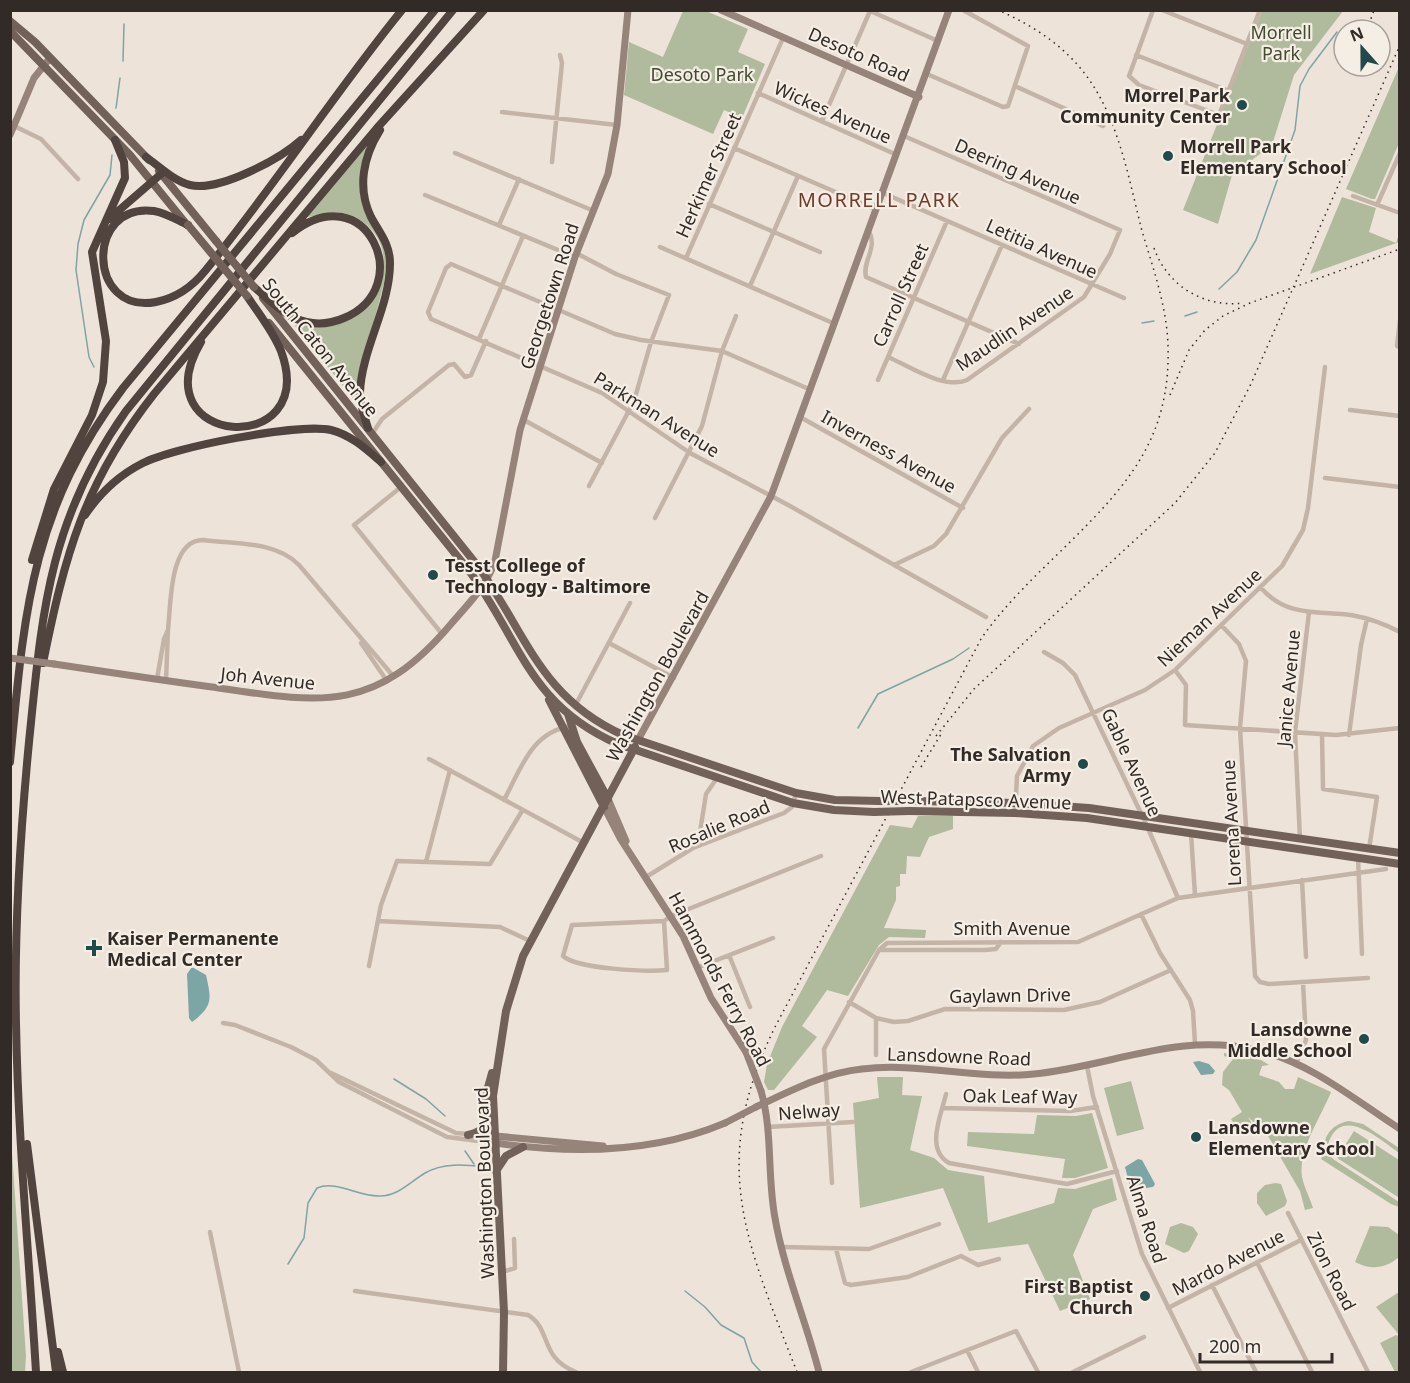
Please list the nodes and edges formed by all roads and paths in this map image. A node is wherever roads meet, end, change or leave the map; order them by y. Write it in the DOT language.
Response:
graph roads {
  1 [pos="402,10"];
  2 [pos="435,10"];
  3 [pos="453,10"];
  4 [pos="484,10"];
  5 [pos="628,10"];
  6 [pos="721,10"];
  7 [pos="949,10"];
  8 [pos="963,10"];
  9 [pos="1153,10"];
  10 [pos="1162,10"];
  11 [pos="1260,10"];
  12 [pos="869,11"];
  13 [pos="10,21"];
  14 [pos="10,31"];
  15 [pos="783,38"];
  16 [pos="938,41"];
  17 [pos="1247,44"];
  18 [pos="1136,54"];
  19 [pos="441,55"];
  20 [pos="560,55"];
  21 [pos="50,58"];
  22 [pos="43,65"];
  23 [pos="847,65"];
  24 [pos="927,74"];
  25 [pos="1015,86"];
  26 [pos="1229,91"];
  27 [pos="758,93"];
  28 [pos="919,97"];
  29 [pos="329,108"];
  30 [pos="502,112"];
  31 [pos="555,118"];
  32 [pos="822,121"];
  33 [pos="617,125"];
  34 [pos="14,126"];
  35 [pos="1103,126"];
  36 [pos="10,135"];
  37 [pos="904,136"];
  38 [pos="115,140"];
  39 [pos="734,148"];
  40 [pos="455,153"];
  41 [pos="1400,153"];
  42 [pos="897,155"];
  43 [pos="146,157"];
  44 [pos="552,162"];
  45 [pos="161,174"];
  46 [pos="798,176"];
  47 [pos="78,179"];
  48 [pos="519,179"];
  49 [pos="153,181"];
  50 [pos="883,193"];
  51 [pos="424,195"];
  52 [pos="1353,196"];
  53 [pos="709,204"];
  54 [pos="1377,205"];
  55 [pos="877,210"];
  56 [pos="594,211"];
  57 [pos="1400,213"];
  58 [pos="947,221"];
  59 [pos="102,225"];
  60 [pos="188,225"];
  61 [pos="500,225"];
  62 [pos="1120,230"];
  63 [pos="869,231"];
  64 [pos="773,232"];
  65 [pos="523,236"];
  66 [pos="1002,245"];
  67 [pos="660,247"];
  68 [pos="820,252"];
  69 [pos="270,254"];
  70 [pos="575,255"];
  71 [pos="686,258"];
  72 [pos="502,285"];
  73 [pos="1093,285"];
  74 [pos="750,286"];
  75 [pos="254,287"];
  76 [pos="247,296"];
  77 [pos="914,298"];
  78 [pos="1125,298"];
  79 [pos="558,309"];
  80 [pos="428,316"];
  81 [pos="736,316"];
  82 [pos="1400,320"];
  83 [pos="214,321"];
  84 [pos="968,322"];
  85 [pos="835,324"];
  86 [pos="479,339"];
  87 [pos="486,341"];
  88 [pos="651,342"];
  89 [pos="1019,344"];
  90 [pos="1398,346"];
  91 [pos="722,351"];
  92 [pos="888,357"];
  93 [pos="541,365"];
  94 [pos="1325,367"];
  95 [pos="878,380"];
  96 [pos="943,380"];
  97 [pos="811,390"];
  98 [pos="1029,409"];
  99 [pos="1350,410"];
  100 [pos="630,412"];
  101 [pos="1400,416"];
  102 [pos="800,417"];
  103 [pos="524,420"];
  104 [pos="370,431"];
  105 [pos="690,453"];
  106 [pos="381,462"];
  107 [pos="602,463"];
  108 [pos="1325,478"];
  109 [pos="589,486"];
  110 [pos="401,487"];
  111 [pos="1400,487"];
  112 [pos="771,496"];
  113 [pos="963,508"];
  114 [pos="655,518"];
  115 [pos="69,550"];
  116 [pos="894,566"];
  117 [pos="488,580"];
  118 [pos="482,588"];
  119 [pos="1261,588"];
  120 [pos="630,603"];
  121 [pos="1309,612"];
  122 [pos="986,617"];
  123 [pos="1367,619"];
  124 [pos="1222,626"];
  125 [pos="168,630"];
  126 [pos="1398,631"];
  127 [pos="442,634"];
  128 [pos="609,643"];
  129 [pos="1044,652"];
  130 [pos="10,658"];
  131 [pos="1175,670"];
  132 [pos="19,674"];
  133 [pos="674,678"];
  134 [pos="157,679"];
  135 [pos="390,679"];
  136 [pos="166,681"];
  137 [pos="544,691"];
  138 [pos="574,705"];
  139 [pos="33,710"];
  140 [pos="1094,713"];
  141 [pos="568,714"];
  142 [pos="567,727"];
  143 [pos="1240,728"];
  144 [pos="1400,728"];
  145 [pos="1295,732"];
  146 [pos="1322,734"];
  147 [pos="1349,735"];
  148 [pos="638,740"];
  149 [pos="633,750"];
  150 [pos="429,759"];
  151 [pos="10,762"];
  152 [pos="450,770"];
  153 [pos="717,778"];
  154 [pos="796,793"];
  155 [pos="504,800"];
  156 [pos="606,803"];
  157 [pos="793,803"];
  158 [pos="1016,803"];
  159 [pos="522,811"];
  160 [pos="1015,813"];
  161 [pos="1141,816"];
  162 [pos="1147,826"];
  163 [pos="1245,830"];
  164 [pos="1191,833"];
  165 [pos="1300,839"];
  166 [pos="1245,841"];
  167 [pos="584,843"];
  168 [pos="693,848"];
  169 [pos="1370,849"];
  170 [pos="1400,853"];
  171 [pos="821,856"];
  172 [pos="1358,858"];
  173 [pos="426,862"];
  174 [pos="1400,864"];
  175 [pos="1386,869"];
  176 [pos="1359,873"];
  177 [pos="646,877"];
  178 [pos="1302,880"];
  179 [pos="1249,888"];
  180 [pos="14,890"];
  181 [pos="1195,895"];
  182 [pos="1178,898"];
  183 [pos="1141,914"];
  184 [pos="668,918"];
  185 [pos="378,921"];
  186 [pos="773,938"];
  187 [pos="530,941"];
  188 [pos="1001,942"];
  189 [pos="879,950"];
  190 [pos="1362,954"];
  191 [pos="729,955"];
  192 [pos="1306,957"];
  193 [pos="369,966"];
  194 [pos="699,967"];
  195 [pos="1171,970"];
  196 [pos="1368,978"];
  197 [pos="1303,982"];
  198 [pos="849,1002"];
  199 [pos="750,1007"];
  200 [pos="876,1018"];
  201 [pos="223,1023"];
  202 [pos="1195,1044"];
  203 [pos="876,1055"];
  204 [pos="497,1058"];
  205 [pos="1296,1064"];
  206 [pos="1087,1066"];
  207 [pos="331,1073"];
  208 [pos="825,1077"];
  209 [pos="19,1090"];
  210 [pos="946,1094"];
  211 [pos="764,1103"];
  212 [pos="1097,1107"];
  213 [pos="943,1108"];
  214 [pos="853,1122"];
  215 [pos="829,1123"];
  216 [pos="768,1127"];
  217 [pos="1400,1129"];
  218 [pos="468,1135"];
  219 [pos="495,1139"];
  220 [pos="523,1147"];
  221 [pos="615,1148"];
  222 [pos="496,1171"];
  223 [pos="1117,1171"];
  224 [pos="832,1183"];
  225 [pos="1288,1214"];
  226 [pos="939,1224"];
  227 [pos="210,1232"];
  228 [pos="514,1239"];
  229 [pos="1301,1240"];
  230 [pos="782,1247"];
  231 [pos="836,1249"];
  232 [pos="999,1258"];
  233 [pos="41,1259"];
  234 [pos="1257,1262"];
  235 [pos="513,1270"];
  236 [pos="502,1272"];
  237 [pos="513,1279"];
  238 [pos="1212,1285"];
  239 [pos="355,1291"];
  240 [pos="1168,1308"];
  241 [pos="504,1312"];
  242 [pos="1144,1337"];
  243 [pos="967,1350"];
  244 [pos="919,1371"];
  245 [pos="1199,1371"];
  246 [pos="36,1372"];
  247 [pos="56,1372"];
  248 [pos="63,1372"];
  249 [pos="239,1372"];
  250 [pos="503,1372"];
  251 [pos="576,1372"];
  252 [pos="819,1372"];
  253 [pos="911,1372"];
  254 [pos="978,1372"];
  255 [pos="1038,1372"];
  256 [pos="1073,1372"];
  257 [pos="1191,1372"];
  258 [pos="1256,1372"];
  259 [pos="1312,1372"];
  260 [pos="1368,1372"];
  1 -- 29 [label="highway"];
  2 -- 132 [label="highway"];
  3 -- 139 [label="highway"];
  4 -- 19 [label="highway"];
  5 -- 33 [label="street, Georgetown Road"];
  6 -- 15 [label="street, Desoto Road"];
  7 -- 16 [label="street, Washington Boulevard"];
  8 -- 25 [label="street"];
  9 -- 18 [label="street"];
  10 -- 17 [label="street"];
  11 -- 17 [label="street"];
  12 -- 16 [label="street"];
  12 -- 23 [label="street"];
  13 -- 21 [label="main road, South Caton Avenue"];
  14 -- 22 [label="main road, South Caton Avenue"];
  15 -- 23 [label="street, Desoto Road"];
  15 -- 27 [label="street, Herkimer Street"];
  16 -- 24 [label="street, Washington Boulevard"];
  17 -- 26 [label="street"];
  18 -- 26 [label="street"];
  18 -- 26 [label="street"];
  19 -- 69 [label="highway"];
  19 -- 104 [label="highway"];
  20 -- 31 [label="street"];
  21 -- 22 [label="street"];
  21 -- 43 [label="main road, South Caton Avenue"];
  22 -- 34 [label="street"];
  22 -- 38 [label="main road, South Caton Avenue"];
  23 -- 28 [label="street, Desoto Road"];
  23 -- 32 [label="street"];
  24 -- 25 [label="street"];
  24 -- 28 [label="street, Washington Boulevard"];
  25 -- 35 [label="street"];
  27 -- 32 [label="street, Wickes Avenue"];
  27 -- 39 [label="street, Herkimer Street"];
  28 -- 37 [label="street, Washington Boulevard"];
  29 -- 43 [label="highway"];
  29 -- 60 [label="highway"];
  30 -- 31 [label="street"];
  31 -- 33 [label="street"];
  31 -- 44 [label="street"];
  32 -- 42 [label="street, Wickes Avenue"];
  33 -- 56 [label="street, Georgetown Road"];
  34 -- 36 [label="street"];
  34 -- 47 [label="street"];
  37 -- 42 [label="street, Washington Boulevard"];
  37 -- 62 [label="street, Deering Avenue"];
  38 -- 49 [label="main road, South Caton Avenue"];
  38 -- 59 [label="highway"];
  39 -- 46 [label="street"];
  39 -- 53 [label="street, Herkimer Street"];
  40 -- 48 [label="street"];
  41 -- 54 [label="street"];
  42 -- 50 [label="street, Washington Boulevard"];
  43 -- 45 [label="main road, South Caton Avenue"];
  45 -- 49 [label="highway"];
  45 -- 75 [label="main road, South Caton Avenue, bridge"];
  46 -- 55 [label="street"];
  46 -- 64 [label="street"];
  48 -- 56 [label="street"];
  48 -- 61 [label="street"];
  49 -- 59 [label="highway"];
  49 -- 60 [label="main road, South Caton Avenue"];
  50 -- 55 [label="street, Washington Boulevard"];
  50 -- 58 [label="street, Letitia Avenue"];
  51 -- 61 [label="street"];
  52 -- 54 [label="street"];
  53 -- 64 [label="street"];
  53 -- 71 [label="street, Herkimer Street"];
  54 -- 57 [label="street"];
  55 -- 63 [label="street, Washington Boulevard"];
  56 -- 70 [label="street, Georgetown Road"];
  58 -- 66 [label="street, Letitia Avenue"];
  58 -- 77 [label="street, Carroll Street"];
  59 -- 132 [label="highway"];
  60 -- 76 [label="main road, South Caton Avenue, bridge"];
  61 -- 65 [label="street"];
  62 -- 73 [label="street, Maudlin Avenue"];
  63 -- 77 [label="street"];
  63 -- 85 [label="street, Washington Boulevard"];
  64 -- 68 [label="street"];
  64 -- 74 [label="street"];
  65 -- 70 [label="street"];
  65 -- 72 [label="street"];
  66 -- 73 [label="street, Letitia Avenue"];
  66 -- 84 [label="street"];
  67 -- 71 [label="street"];
  69 -- 75 [label="highway"];
  69 -- 83 [label="highway"];
  70 -- 79 [label="street, Georgetown Road"];
  70 -- 88 [label="street"];
  71 -- 74 [label="street"];
  72 -- 79 [label="street, Inverness Avenue"];
  72 -- 80 [label="street, Inverness Avenue"];
  72 -- 86 [label="street"];
  73 -- 78 [label="street, Letitia Avenue"];
  73 -- 89 [label="street, Maudlin Avenue"];
  74 -- 85 [label="street"];
  75 -- 104 [label="main road, South Caton Avenue"];
  76 -- 83 [label="highway"];
  76 -- 106 [label="main road, South Caton Avenue"];
  77 -- 84 [label="street"];
  77 -- 92 [label="street, Carroll Street"];
  79 -- 88 [label="street, Inverness Avenue"];
  79 -- 93 [label="street, Georgetown Road"];
  80 -- 86 [label="street, Parkman Avenue"];
  81 -- 91 [label="street"];
  82 -- 90 [label="street"];
  83 -- 115 [label="highway"];
  84 -- 89 [label="street"];
  84 -- 96 [label="street"];
  85 -- 97 [label="street, Washington Boulevard"];
  86 -- 87 [label="street, Parkman Avenue"];
  87 -- 93 [label="street, Parkman Avenue"];
  87 -- 104 [label="street"];
  88 -- 91 [label="street, Inverness Avenue"];
  88 -- 100 [label="street"];
  89 -- 96 [label="street, Maudlin Avenue"];
  91 -- 97 [label="street, Inverness Avenue"];
  91 -- 105 [label="street"];
  92 -- 95 [label="street, Carroll Street"];
  92 -- 96 [label="street, Maudlin Avenue"];
  93 -- 100 [label="street, Parkman Avenue"];
  93 -- 103 [label="street, Georgetown Road"];
  94 -- 119 [label="street, Nieman Avenue"];
  97 -- 102 [label="street, Washington Boulevard"];
  98 -- 113 [label="street"];
  99 -- 101 [label="street"];
  100 -- 105 [label="street, Parkman Avenue"];
  100 -- 107 [label="street"];
  102 -- 112 [label="street, Washington Boulevard"];
  102 -- 113 [label="street, Inverness Avenue"];
  103 -- 107 [label="street"];
  103 -- 117 [label="street, Georgetown Road"];
  104 -- 117 [label="main road, South Caton Avenue"];
  105 -- 112 [label="street, Parkman Avenue"];
  105 -- 114 [label="street"];
  106 -- 110 [label="main road, South Caton Avenue"];
  106 -- 115 [label="highway"];
  107 -- 109 [label="street"];
  108 -- 111 [label="street"];
  110 -- 118 [label="main road, South Caton Avenue"];
  110 -- 127 [label="street"];
  112 -- 116 [label="street"];
  112 -- 133 [label="street, Washington Boulevard"];
  113 -- 116 [label="street"];
  115 -- 139 [label="highway"];
  116 -- 122 [label="street"];
  117 -- 118 [label="street, Georgetown Road"];
  117 -- 138 [label="main road, South Caton Avenue"];
  118 -- 127 [label="street, Joh Avenue"];
  118 -- 137 [label="main road, South Caton Avenue"];
  119 -- 121 [label="street"];
  119 -- 124 [label="street, Nieman Avenue"];
  120 -- 128 [label="street"];
  121 -- 123 [label="street"];
  121 -- 145 [label="street, Janice Avenue"];
  123 -- 126 [label="street"];
  123 -- 147 [label="street"];
  124 -- 131 [label="street, Nieman Avenue"];
  124 -- 143 [label="street, Lorena Avenue"];
  125 -- 134 [label="street"];
  125 -- 135 [label="street"];
  125 -- 136 [label="street"];
  127 -- 135 [label="street, Joh Avenue"];
  128 -- 133 [label="street"];
  128 -- 138 [label="street"];
  129 -- 140 [label="street, Gable Avenue"];
  130 -- 134 [label="street, Joh Avenue, bridge"];
  131 -- 140 [label="street, Nieman Avenue"];
  131 -- 143 [label="street"];
  132 -- 151 [label="highway"];
  133 -- 148 [label="street, Washington Boulevard"];
  134 -- 136 [label="street, Joh Avenue"];
  135 -- 136 [label="street, Joh Avenue"];
  137 -- 141 [label="main road, South Caton Avenue"];
  137 -- 142 [label="main road, South Caton Avenue"];
  138 -- 141 [label="main road"];
  138 -- 148 [label="main road, West Patapsco Avenue"];
  139 -- 180 [label="highway"];
  140 -- 158 [label="street, Nieman Avenue"];
  140 -- 161 [label="street, Gable Avenue"];
  141 -- 142 [label="main road, South Caton Avenue"];
  141 -- 149 [label="main road, West Patapsco Avenue"];
  142 -- 155 [label="street"];
  142 -- 156 [label="main road, South Caton Avenue"];
  143 -- 145 [label="street"];
  143 -- 163 [label="street, Lorena Avenue"];
  144 -- 147 [label="street"];
  145 -- 146 [label="street"];
  145 -- 165 [label="street, Janice Avenue"];
  146 -- 147 [label="street"];
  146 -- 169 [label="street"];
  148 -- 149 [label="main road, Washington Boulevard"];
  148 -- 154 [label="main road, West Patapsco Avenue"];
  149 -- 153 [label="main road, West Patapsco Avenue"];
  149 -- 156 [label="main road, Washington Boulevard"];
  150 -- 152 [label="street"];
  152 -- 155 [label="street"];
  152 -- 173 [label="street"];
  153 -- 157 [label="main road, West Patapsco Avenue"];
  153 -- 168 [label="street"];
  154 -- 157 [label="street, Rosalie Road"];
  154 -- 158 [label="main road, West Patapsco Avenue, bridge"];
  155 -- 159 [label="street"];
  156 -- 167 [label="main road, Washington Boulevard"];
  156 -- 177 [label="street, Hammonds Ferry Road"];
  157 -- 160 [label="main road, West Patapsco Avenue, bridge"];
  157 -- 168 [label="street, Rosalie Road"];
  158 -- 160 [label="street, Nieman Avenue"];
  158 -- 161 [label="main road, West Patapsco Avenue"];
  159 -- 167 [label="street"];
  159 -- 173 [label="street"];
  160 -- 162 [label="main road, West Patapsco Avenue"];
  161 -- 162 [label="street, Gable Avenue"];
  161 -- 163 [label="main road, West Patapsco Avenue"];
  162 -- 164 [label="main road, West Patapsco Avenue"];
  162 -- 182 [label="street, Gable Avenue"];
  163 -- 165 [label="main road, West Patapsco Avenue"];
  163 -- 166 [label="street, Lorena Avenue"];
  164 -- 166 [label="main road, West Patapsco Avenue"];
  164 -- 181 [label="street"];
  165 -- 169 [label="main road, West Patapsco Avenue"];
  166 -- 172 [label="main road, West Patapsco Avenue"];
  166 -- 179 [label="street, Lorena Avenue"];
  167 -- 187 [label="main road, Washington Boulevard"];
  168 -- 177 [label="street, Rosalie Road"];
  169 -- 170 [label="main road, West Patapsco Avenue"];
  171 -- 184 [label="street"];
  172 -- 174 [label="main road, West Patapsco Avenue"];
  172 -- 176 [label="street"];
  173 -- 185 [label="street"];
  175 -- 176 [label="street, Smith Avenue"];
  176 -- 178 [label="street, Smith Avenue"];
  176 -- 190 [label="street"];
  177 -- 184 [label="street, Hammonds Ferry Road"];
  178 -- 179 [label="street, Smith Avenue"];
  178 -- 192 [label="street"];
  179 -- 181 [label="street, Smith Avenue"];
  179 -- 197 [label="street, Lorena Avenue"];
  180 -- 209 [label="highway"];
  181 -- 182 [label="street, Smith Avenue"];
  182 -- 183 [label="street, Smith Avenue"];
  183 -- 188 [label="street, Smith Avenue"];
  183 -- 195 [label="street"];
  184 -- 184 [label="street"];
  184 -- 194 [label="street, Hammonds Ferry Road"];
  185 -- 187 [label="street"];
  185 -- 193 [label="street"];
  186 -- 191 [label="street"];
  187 -- 204 [label="main road, Washington Boulevard"];
  188 -- 189 [label="street, Smith Avenue"];
  188 -- 189 [label="street"];
  189 -- 198 [label="street"];
  191 -- 194 [label="street"];
  191 -- 199 [label="street"];
  194 -- 211 [label="street, Hammonds Ferry Road, bridge"];
  195 -- 200 [label="street, Gaylawn Drive"];
  195 -- 202 [label="street"];
  196 -- 197 [label="street, Lorena Avenue"];
  197 -- 205 [label="street"];
  198 -- 200 [label="street, Gaylawn Drive"];
  198 -- 208 [label="street"];
  200 -- 203 [label="street"];
  201 -- 207 [label="street"];
  202 -- 205 [label="street, Lansdowne Road"];
  202 -- 206 [label="street, Lansdowne Road"];
  204 -- 218 [label="main road"];
  204 -- 219 [label="main road, Washington Boulevard"];
  205 -- 217 [label="street, Lansdowne Road"];
  206 -- 208 [label="street, Lansdowne Road"];
  206 -- 212 [label="street, Alma Road"];
  207 -- 218 [label="street"];
  207 -- 219 [label="street"];
  208 -- 211 [label="street, Lansdowne Road"];
  208 -- 215 [label="street"];
  209 -- 233 [label="highway"];
  209 -- 246 [label="highway"];
  210 -- 213 [label="street"];
  211 -- 216 [label="street, Hammonds Ferry Road"];
  211 -- 221 [label="street, Lansdowne Road, bridge"];
  212 -- 213 [label="street, Oak Leaf Way"];
  212 -- 223 [label="street, Alma Road"];
  213 -- 223 [label="street"];
  214 -- 215 [label="street, Nelway"];
  215 -- 216 [label="street, Nelway"];
  215 -- 224 [label="street"];
  216 -- 230 [label="street, Hammonds Ferry Road"];
  218 -- 219 [label="street"];
  219 -- 220 [label="street, Lansdowne Road"];
  219 -- 221 [label="street, Lansdowne Road"];
  219 -- 222 [label="main road, Washington Boulevard"];
  220 -- 221 [label="street, Lansdowne Road"];
  220 -- 222 [label="main road"];
  222 -- 236 [label="main road, Washington Boulevard"];
  223 -- 240 [label="street, Alma Road"];
  225 -- 229 [label="street, Zion Road"];
  226 -- 231 [label="street"];
  227 -- 249 [label="street"];
  228 -- 235 [label="street"];
  229 -- 234 [label="street, Mardo Avenue"];
  229 -- 260 [label="street, Zion Road"];
  230 -- 231 [label="street"];
  230 -- 252 [label="street, Hammonds Ferry Road"];
  231 -- 232 [label="street"];
  233 -- 247 [label="highway"];
  233 -- 248 [label="highway"];
  234 -- 238 [label="street, Mardo Avenue"];
  234 -- 259 [label="street"];
  235 -- 236 [label="street"];
  235 -- 237 [label="street"];
  236 -- 241 [label="main road, Washington Boulevard"];
  238 -- 240 [label="street, Mardo Avenue"];
  238 -- 258 [label="street"];
  239 -- 241 [label="street"];
  240 -- 245 [label="street, Alma Road"];
  241 -- 250 [label="main road, Washington Boulevard"];
  241 -- 251 [label="street"];
  242 -- 256 [label="street"];
  243 -- 244 [label="street"];
  243 -- 254 [label="street"];
  243 -- 255 [label="street"];
  244 -- 253 [label="street"];
  245 -- 257 [label="street"];
}
